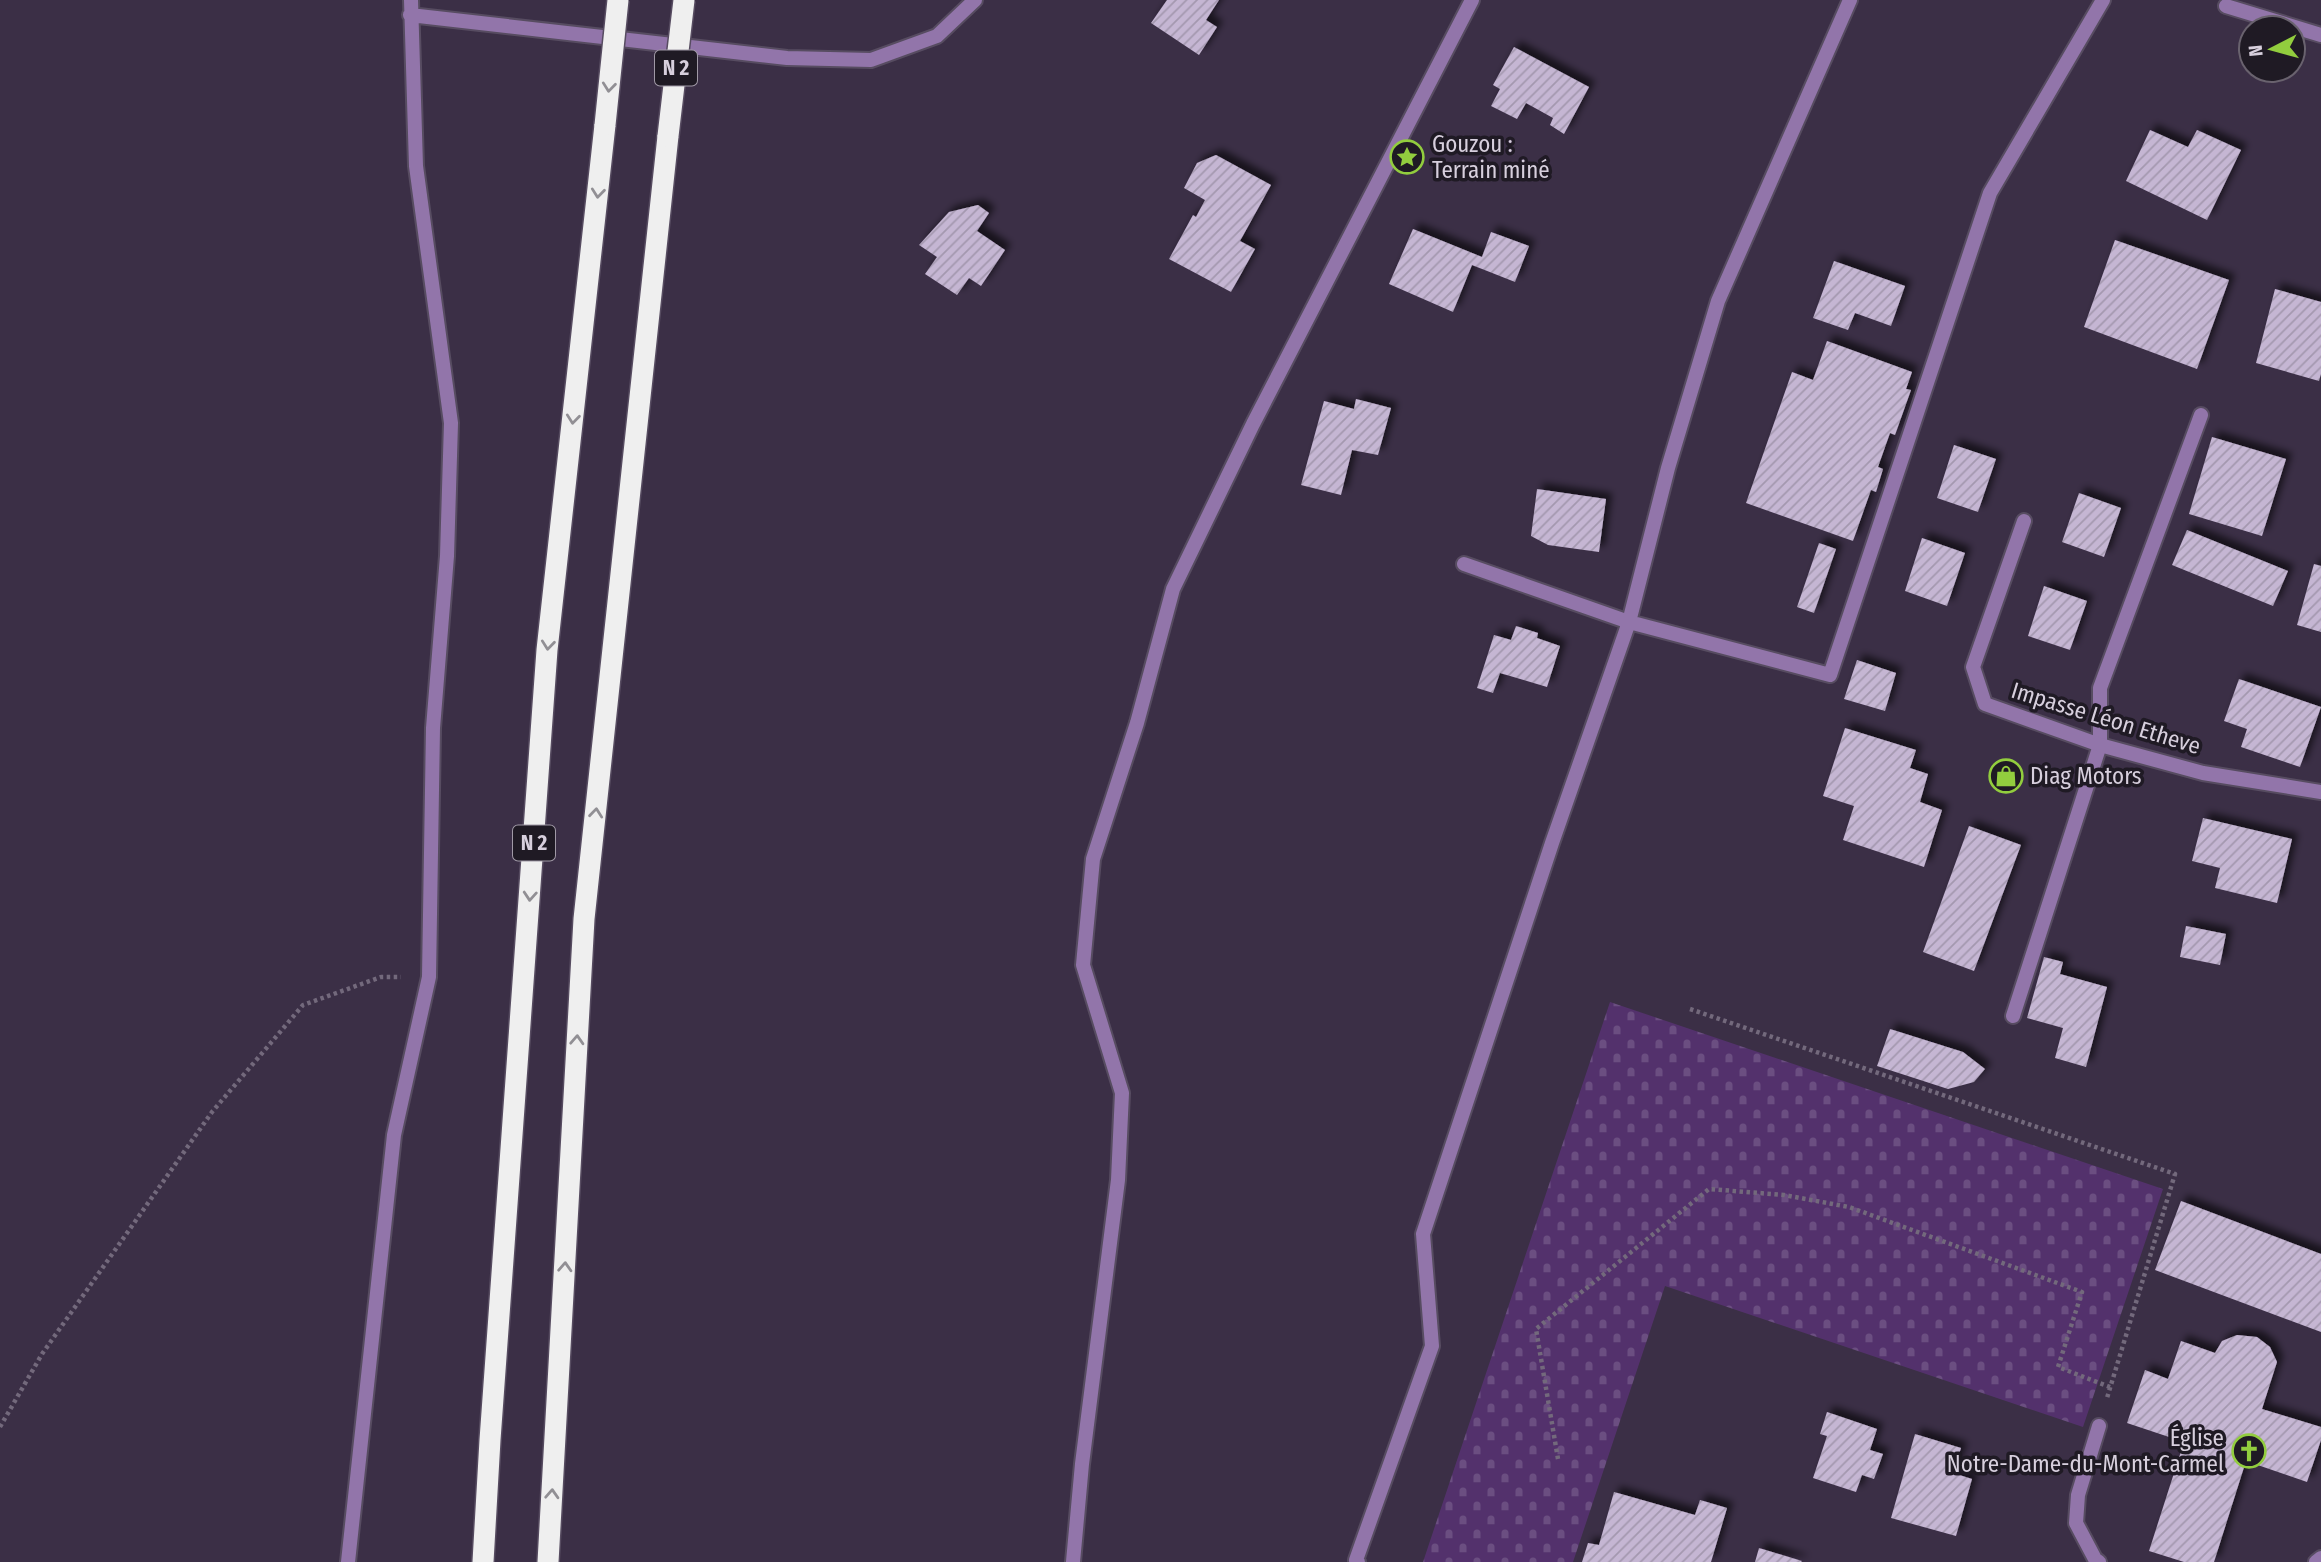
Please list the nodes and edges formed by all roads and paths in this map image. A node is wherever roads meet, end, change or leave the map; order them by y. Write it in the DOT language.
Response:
graph roads {
  1 [pos="618,0"];
  2 [pos="684,0"];
  3 [pos="975,0"];
  4 [pos="1472,0"];
  5 [pos="1850,0"];
  6 [pos="2103,0"];
  7 [pos="2226,6"];
  8 [pos="411,7"];
  9 [pos="2321,35"];
  10 [pos="2201,415"];
  11 [pos="2024,521"];
  12 [pos="1464,564"];
  13 [pos="1629,622"];
  14 [pos="2100,745"];
  15 [pos="2321,792"];
  16 [pos="429,977"];
  17 [pos="1690,1009"];
  18 [pos="2013,1016"];
  19 [pos="2110,1387"];
  20 [pos="2099,1426"];
  21 [pos="0,1427"];
  22 [pos="1558,1459"];
  23 [pos="2321,1558"];
  24 [pos="348,1562"];
  25 [pos="483,1562"];
  26 [pos="548,1562"];
  27 [pos="1073,1562"];
  28 [pos="1357,1562"];
  29 [pos="2099,1562"];
  30 [pos="2316,1562"];
  1 -- 25 [label="highway, N 2, one-way, bridge"];
  26 -- 2 [label="highway, N 2, one-way, bridge"];
  3 -- 8 [label="street"];
  4 -- 27 [label="street"];
  5 -- 13 [label="street"];
  6 -- 13 [label="street"];
  7 -- 9 [label="street"];
  8 -- 16 [label="street"];
  10 -- 14 [label="street"];
  11 -- 14 [label="street, Impasse Léon Etheve"];
  12 -- 13 [label="street"];
  13 -- 28 [label="street"];
  14 -- 15 [label="street, Impasse Léon Etheve"];
  14 -- 18 [label="street"];
  16 -- 21 [label="path"];
  16 -- 24 [label="street"];
  17 -- 19 [label="path"];
  19 -- 20 [label="path"];
  19 -- 22 [label="path"];
  20 -- 29 [label="street"];
  23 -- 30 [label="street"];
}
